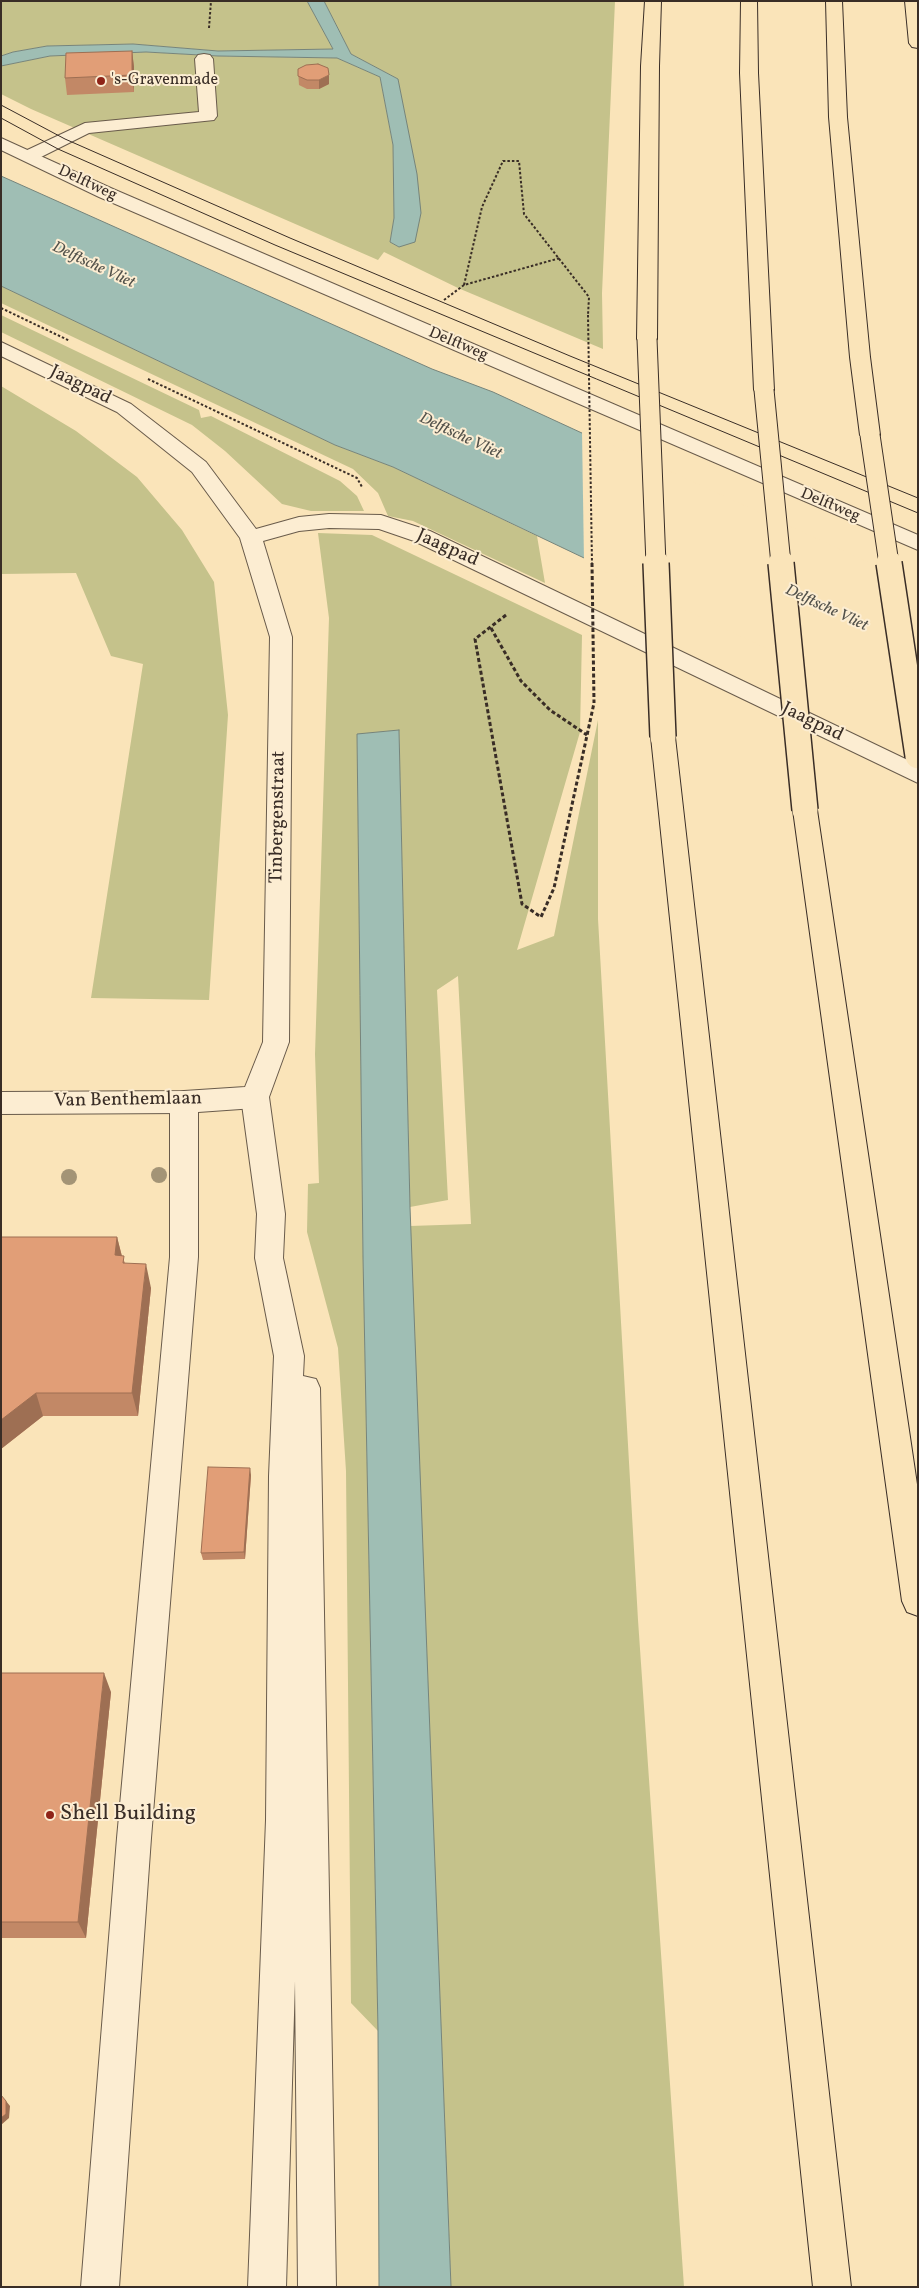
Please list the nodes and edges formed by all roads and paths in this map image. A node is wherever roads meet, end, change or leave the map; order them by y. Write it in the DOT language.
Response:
graph roads {
  1 [pos="653,1"];
  2 [pos="748,1"];
  3 [pos="834,1"];
  4 [pos="913,1"];
  5 [pos="918,43"];
  6 [pos="204,59"];
  7 [pos="1,143"];
  8 [pos="29,156"];
  9 [pos="560,258"];
  10 [pos="1,308"];
  11 [pos="71,342"];
  12 [pos="1,348"];
  13 [pos="142,377"];
  14 [pos="381,522"];
  15 [pos="251,537"];
  16 [pos="918,543"];
  17 [pos="491,628"];
  18 [pos="475,639"];
  19 [pos="587,735"];
  20 [pos="918,756"];
  21 [pos="918,775"];
  22 [pos="254,1097"];
  23 [pos="184,1102"];
  24 [pos="1,1103"];
  25 [pos="274,1284"];
  26 [pos="918,1601"];
  27 [pos="100,2287"];
  28 [pos="267,2287"];
  29 [pos="317,2287"];
  30 [pos="832,2287"];
  1 -- 30 [label="highway, bridge"];
  2 -- 26 [label="highway, bridge"];
  3 -- 20 [label="highway, bridge"];
  4 -- 5 [label="highway"];
  6 -- 8 [label="street"];
  7 -- 8 [label="street, Delftweg"];
  8 -- 16 [label="street, Delftweg"];
  9 -- 9 [label="path"];
  9 -- 19 [label="path, bridge"];
  10 -- 11 [label="path"];
  12 -- 15 [label="street, Jaagpad"];
  13 -- 14 [label="path"];
  14 -- 15 [label="street, Jaagpad"];
  14 -- 21 [label="street, Jaagpad"];
  15 -- 22 [label="street, Tinbergenstraat"];
  17 -- 19 [label="path"];
  18 -- 19 [label="path"];
  22 -- 23 [label="street, Van Benthemlaan"];
  22 -- 25 [label="street"];
  23 -- 24 [label="street, Van Benthemlaan"];
  23 -- 27 [label="street"];
  25 -- 28 [label="street"];
  25 -- 29 [label="street"];
}
